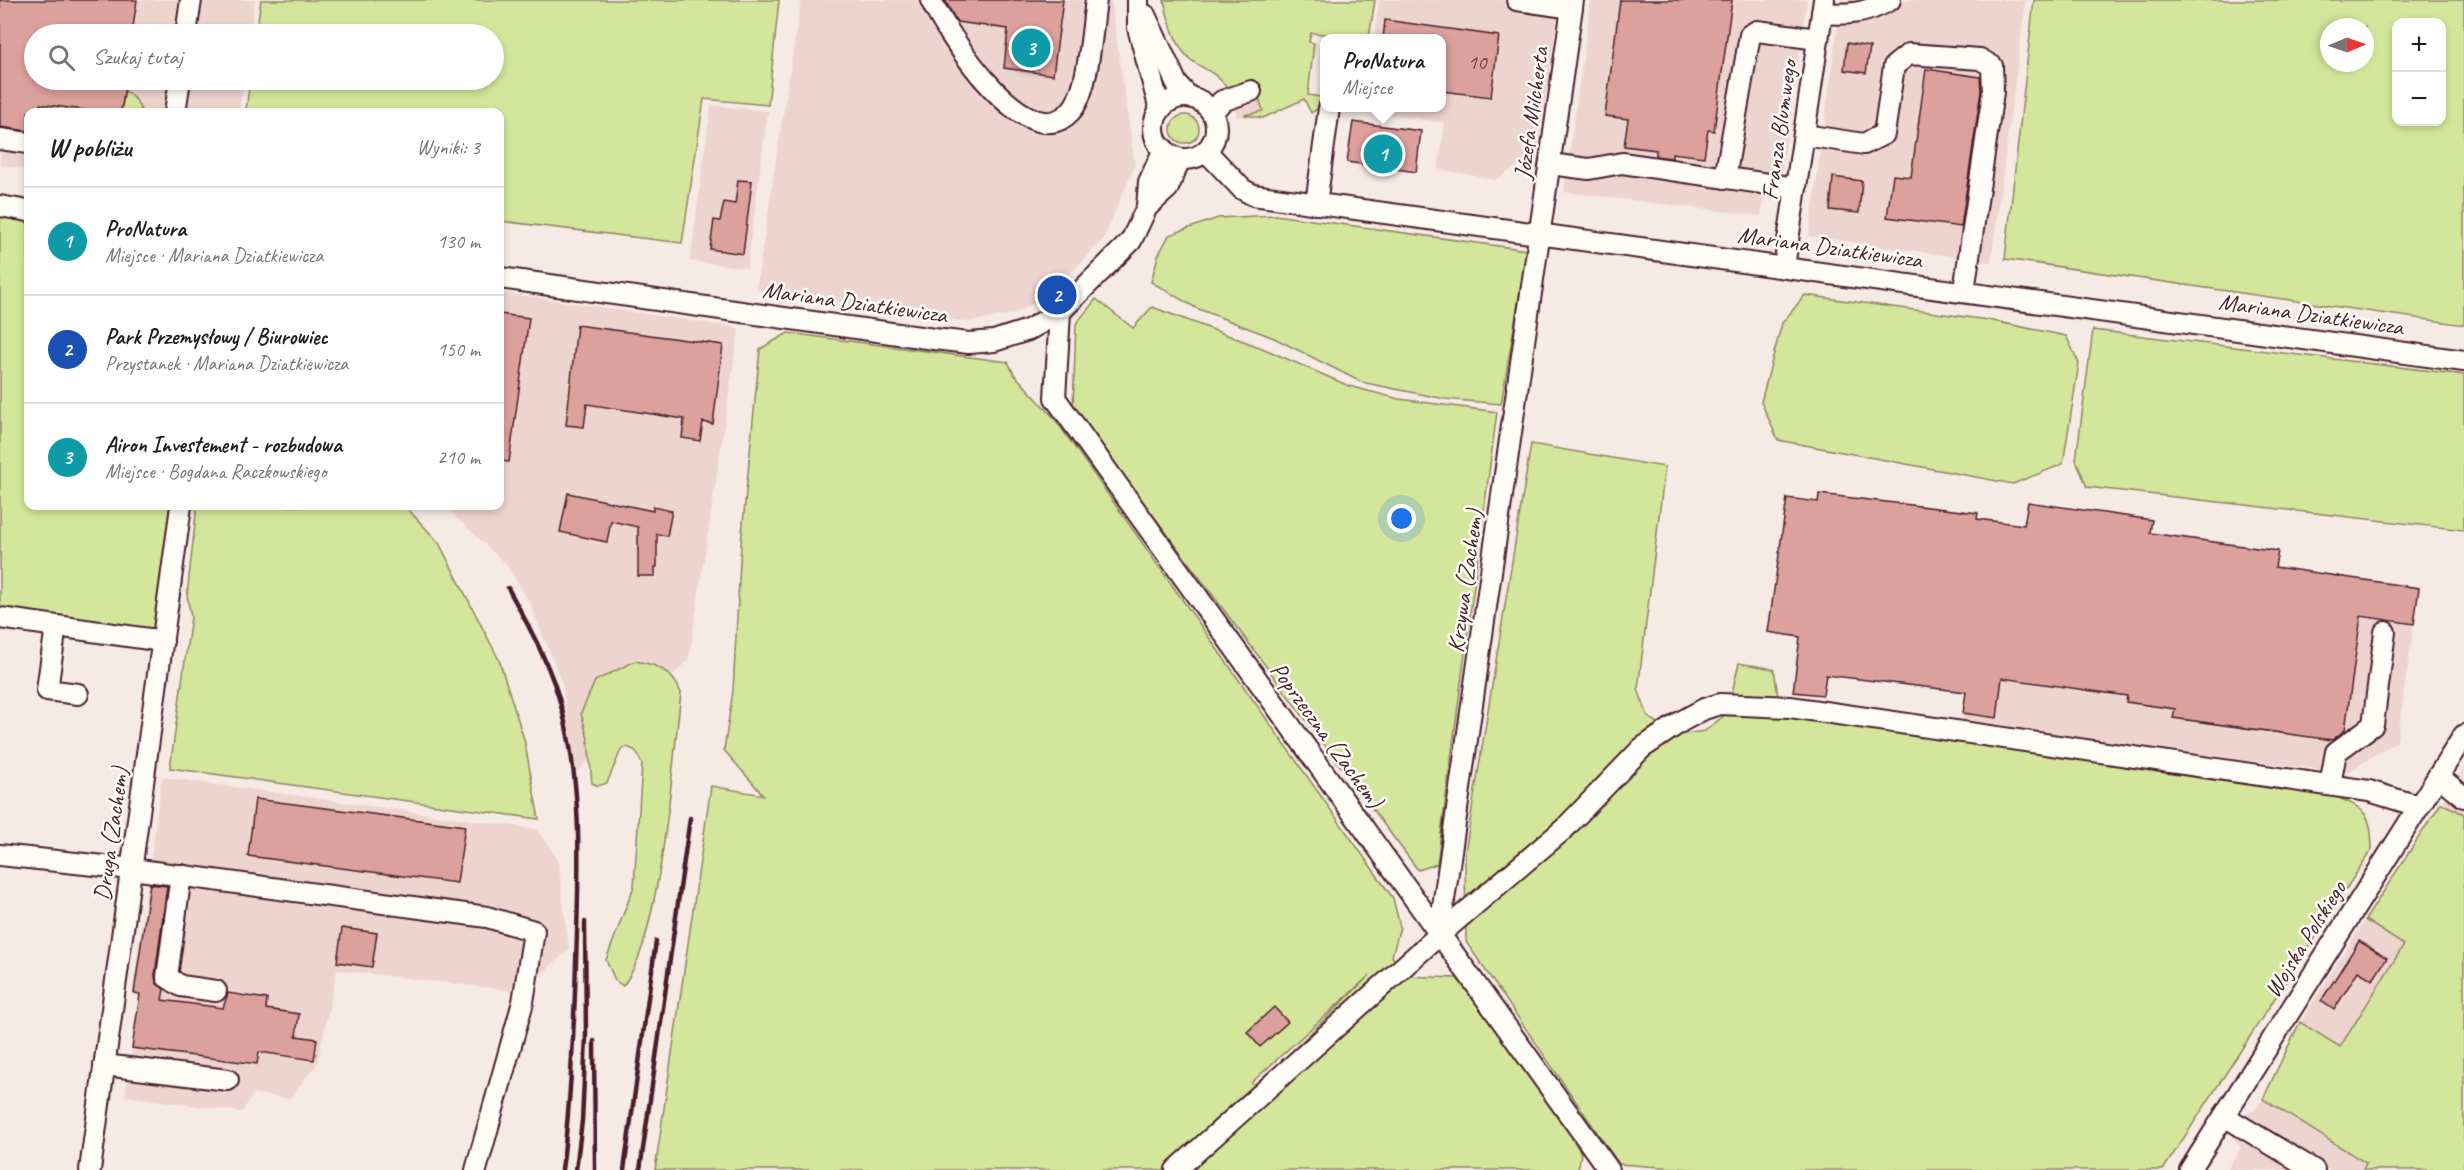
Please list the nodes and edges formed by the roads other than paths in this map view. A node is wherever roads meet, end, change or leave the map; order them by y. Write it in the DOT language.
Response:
graph roads {
  1 [pos="191,0"];
  2 [pos="931,0"];
  3 [pos="1096,0"];
  4 [pos="1138,0"];
  5 [pos="1517,0"];
  6 [pos="1890,0"];
  7 [pos="1572,4"];
  8 [pos="1823,7"];
  9 [pos="187,24"];
  10 [pos="1818,39"];
  11 [pos="178,90"];
  12 [pos="1251,91"];
  13 [pos="1189,97"];
  14 [pos="176,108"];
  15 [pos="1160,110"];
  16 [pos="1328,112"];
  17 [pos="1212,113"];
  18 [pos="1804,135"];
  19 [pos="0,139"];
  20 [pos="24,142"];
  21 [pos="1206,152"];
  22 [pos="1172,154"];
  23 [pos="1550,164"];
  24 [pos="1725,178"];
  25 [pos="1796,188"];
  26 [pos="1316,204"];
  27 [pos="0,207"];
  28 [pos="24,210"];
  29 [pos="1539,234"];
  30 [pos="1784,267"];
  31 [pos="504,279"];
  32 [pos="1964,291"];
  33 [pos="1060,312"];
  34 [pos="2464,361"];
  35 [pos="181,510"];
  36 [pos="0,618"];
  37 [pos="56,626"];
  38 [pos="2385,632"];
  39 [pos="163,641"];
  40 [pos="78,694"];
  41 [pos="2464,735"];
  42 [pos="2438,776"];
  43 [pos="2330,785"];
  44 [pos="2464,797"];
  45 [pos="2418,806"];
  46 [pos="0,855"];
  47 [pos="132,869"];
  48 [pos="181,876"];
  49 [pos="1439,935"];
  50 [pos="216,991"];
  51 [pos="105,1065"];
  52 [pos="228,1080"];
  53 [pos="2224,1116"];
  54 [pos="90,1170"];
  55 [pos="476,1170"];
  56 [pos="1176,1170"];
  57 [pos="1609,1170"];
  58 [pos="2190,1170"];
  59 [pos="2314,1170"];
  1 -- 9 [label="street"];
  2 -- 3 [label="street"];
  4 -- 13 [label="street"];
  4 -- 15 [label="street"];
  5 -- 7 [label="street"];
  6 -- 8 [label="street"];
  7 -- 23 [label="street, Józefa Milcherta"];
  8 -- 10 [label="street, Franza Blumwego"];
  10 -- 18 [label="street, Franza Blumwego"];
  10 -- 24 [label="street"];
  11 -- 14 [label="street"];
  12 -- 17 [label="street"];
  13 -- 15 [label="street"];
  13 -- 17 [label="street"];
  15 -- 22 [label="street"];
  16 -- 26 [label="street"];
  17 -- 21 [label="street"];
  18 -- 25 [label="street, Franza Blumwego"];
  18 -- 32 [label="street"];
  19 -- 20 [label="street"];
  21 -- 22 [label="street"];
  21 -- 26 [label="street, Mariana Dziatkiewicza"];
  22 -- 33 [label="street, Mariana Dziatkiewicza"];
  23 -- 24 [label="street"];
  23 -- 29 [label="street, Józefa Milcherta"];
  24 -- 25 [label="street"];
  25 -- 30 [label="street, Franza Blumwego"];
  26 -- 29 [label="street, Mariana Dziatkiewicza"];
  27 -- 28 [label="street"];
  29 -- 30 [label="street, Mariana Dziatkiewicza"];
  29 -- 49 [label="street, Krzywa (Zachem)"];
  30 -- 32 [label="street, Mariana Dziatkiewicza"];
  31 -- 33 [label="street, Mariana Dziatkiewicza"];
  32 -- 34 [label="street, Mariana Dziatkiewicza"];
  33 -- 49 [label="street, Poprzeczna (Zachem)"];
  35 -- 39 [label="street, Druga (Zachem)"];
  36 -- 37 [label="street"];
  37 -- 39 [label="street"];
  37 -- 40 [label="street"];
  38 -- 43 [label="street"];
  39 -- 47 [label="street, Druga (Zachem)"];
  41 -- 42 [label="street, Wojska Polskiego"];
  42 -- 44 [label="street"];
  42 -- 45 [label="street, Wojska Polskiego"];
  43 -- 45 [label="street"];
  43 -- 49 [label="street"];
  45 -- 53 [label="street, Wojska Polskiego"];
  46 -- 47 [label="street"];
  47 -- 48 [label="street"];
  47 -- 51 [label="street, Druga (Zachem)"];
  48 -- 50 [label="street"];
  48 -- 55 [label="street"];
  49 -- 56 [label="street"];
  49 -- 57 [label="street, Poprzeczna (Zachem)"];
  51 -- 52 [label="street"];
  51 -- 54 [label="street, Druga (Zachem)"];
  53 -- 58 [label="street, Wojska Polskiego"];
  53 -- 59 [label="street"];
}
